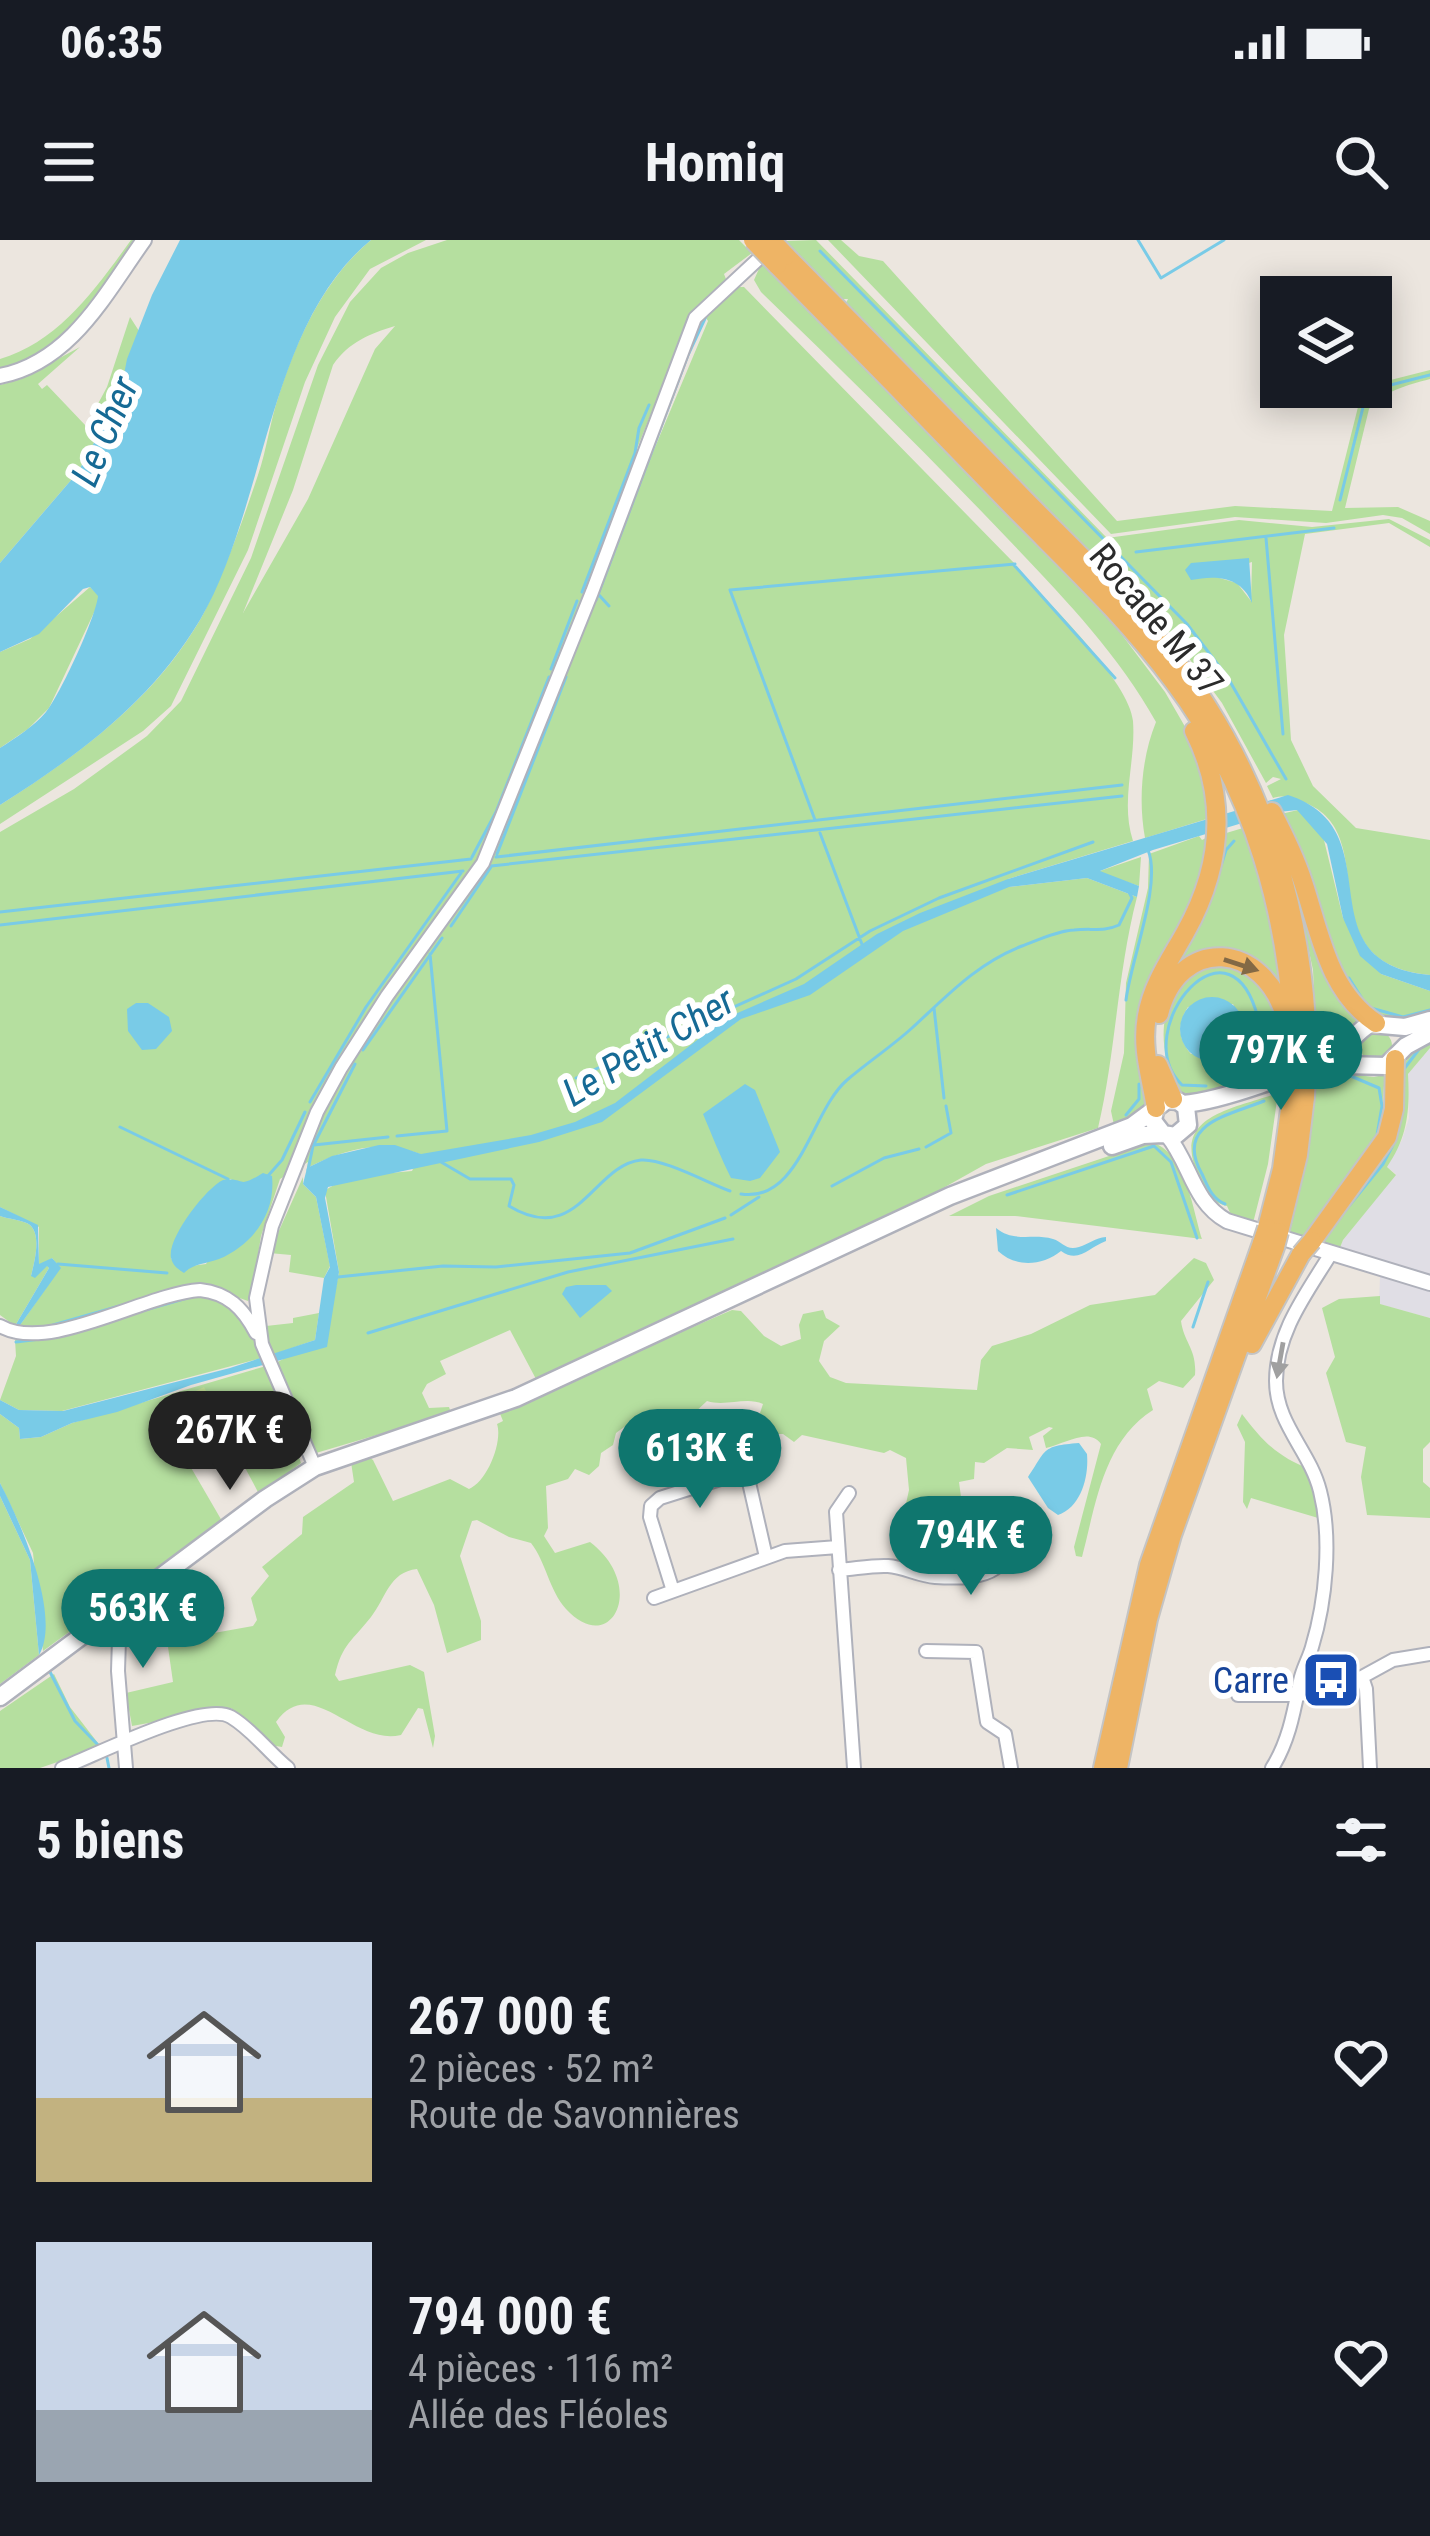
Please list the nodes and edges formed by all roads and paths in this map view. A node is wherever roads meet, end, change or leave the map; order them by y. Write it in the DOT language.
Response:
graph roads {
  1 [pos="144,240"];
  2 [pos="753,240"];
  3 [pos="778,250"];
  4 [pos="0,376"];
  5 [pos="980,463"];
  6 [pos="1174,682"];
  7 [pos="1249,788"];
  8 [pos="1264,820"];
  9 [pos="1430,1020"];
  10 [pos="1381,1024"];
  11 [pos="1430,1033"];
  12 [pos="1355,1038"];
  13 [pos="1300,1047"];
  14 [pos="1396,1057"];
  15 [pos="1364,1066"];
  16 [pos="1167,1105"];
  17 [pos="1176,1131"];
  18 [pos="902,1219"];
  19 [pos="1271,1237"];
  20 [pos="1330,1256"];
  21 [pos="1430,1283"];
  22 [pos="250,1311"];
  23 [pos="0,1326"];
  24 [pos="1214,1418"];
  25 [pos="315,1466"];
  26 [pos="849,1493"];
  27 [pos="1010,1512"];
  28 [pos="838,1547"];
  29 [pos="766,1557"];
  30 [pos="839,1570"];
  31 [pos="673,1591"];
  32 [pos="654,1598"];
  33 [pos="120,1608"];
  34 [pos="926,1651"];
  35 [pos="1430,1654"];
  36 [pos="1361,1677"];
  37 [pos="1238,1695"];
  38 [pos="1300,1695"];
  39 [pos="0,1697"];
  40 [pos="124,1743"];
  41 [pos="62,1768"];
  42 [pos="126,1768"];
  43 [pos="288,1768"];
  44 [pos="854,1768"];
  45 [pos="1010,1768"];
  46 [pos="1103,1768"];
  47 [pos="1118,1768"];
  48 [pos="1272,1768"];
  49 [pos="1370,1768"];
  1 -- 4 [label="street"];
  2 -- 3 [label="highway, Rocade M 37, bridge"];
  3 -- 5 [label="highway, Rocade M 37"];
  3 -- 22 [label="street"];
  5 -- 6 [label="highway, Rocade M 37"];
  5 -- 7 [label="highway, Rocade M 37"];
  6 -- 7 [label="highway, Rocade M 37"];
  6 -- 16 [label="highway"];
  7 -- 8 [label="highway"];
  8 -- 10 [label="highway"];
  8 -- 13 [label="highway"];
  9 -- 10 [label="main road"];
  10 -- 12 [label="main road"];
  10 -- 14 [label="main road"];
  11 -- 14 [label="main road"];
  12 -- 15 [label="main road"];
  12 -- 16 [label="main road"];
  16 -- 13 [label="highway, one-way"];
  13 -- 19 [label="highway, bridge"];
  14 -- 15 [label="main road"];
  14 -- 24 [label="highway"];
  15 -- 17 [label="main road"];
  16 -- 17 [label="main road"];
  16 -- 17 [label="main road"];
  16 -- 18 [label="main road"];
  17 -- 18 [label="main road"];
  17 -- 20 [label="street"];
  18 -- 25 [label="main road"];
  19 -- 24 [label="highway"];
  19 -- 46 [label="highway"];
  20 -- 21 [label="street"];
  20 -- 38 [label="street, one-way"];
  22 -- 23 [label="street"];
  22 -- 25 [label="street"];
  24 -- 47 [label="highway"];
  25 -- 33 [label="main road"];
  26 -- 28 [label="street"];
  27 -- 30 [label="street"];
  28 -- 29 [label="street"];
  28 -- 30 [label="street"];
  29 -- 31 [label="street"];
  29 -- 31 [label="street"];
  30 -- 44 [label="street"];
  31 -- 32 [label="street"];
  33 -- 39 [label="main road"];
  33 -- 40 [label="street"];
  34 -- 45 [label="street"];
  35 -- 36 [label="street"];
  36 -- 38 [label="street"];
  36 -- 49 [label="street"];
  37 -- 38 [label="street"];
  38 -- 48 [label="street"];
  40 -- 41 [label="street"];
  40 -- 42 [label="street"];
  40 -- 43 [label="street"];
}
